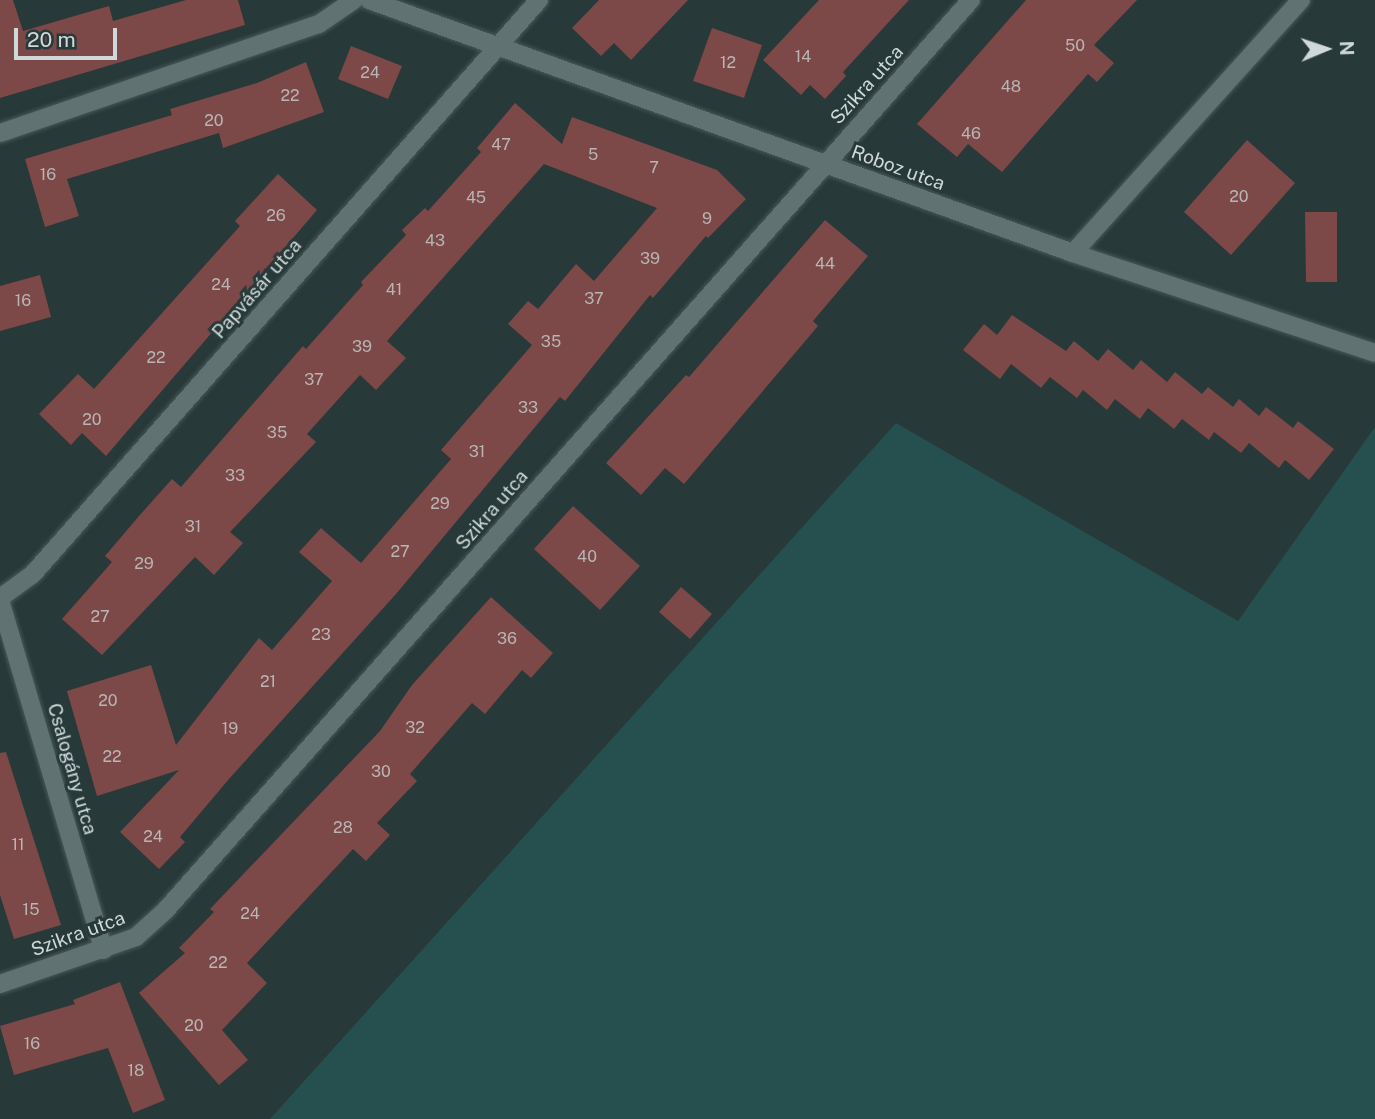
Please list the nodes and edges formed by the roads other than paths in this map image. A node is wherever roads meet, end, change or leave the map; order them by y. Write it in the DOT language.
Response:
graph roads {
  1 [pos="354,0"];
  2 [pos="369,0"];
  3 [pos="539,0"];
  4 [pos="971,0"];
  5 [pos="1301,0"];
  6 [pos="498,47"];
  7 [pos="0,134"];
  8 [pos="825,164"];
  9 [pos="1073,253"];
  10 [pos="1375,353"];
  11 [pos="0,599"];
  12 [pos="104,950"];
  13 [pos="0,984"];
  1 -- 7 [label="street"];
  2 -- 6 [label="street, Roboz utca"];
  3 -- 6 [label="street, Papvásár utca"];
  4 -- 8 [label="street, Szikra utca"];
  5 -- 9 [label="street"];
  6 -- 8 [label="street, Roboz utca"];
  6 -- 11 [label="street, Papvásár utca"];
  8 -- 9 [label="street, Roboz utca"];
  8 -- 12 [label="street, Szikra utca"];
  9 -- 10 [label="street, Roboz utca"];
  11 -- 12 [label="street, Csalogány utca"];
  12 -- 13 [label="street, Szikra utca"];
}
